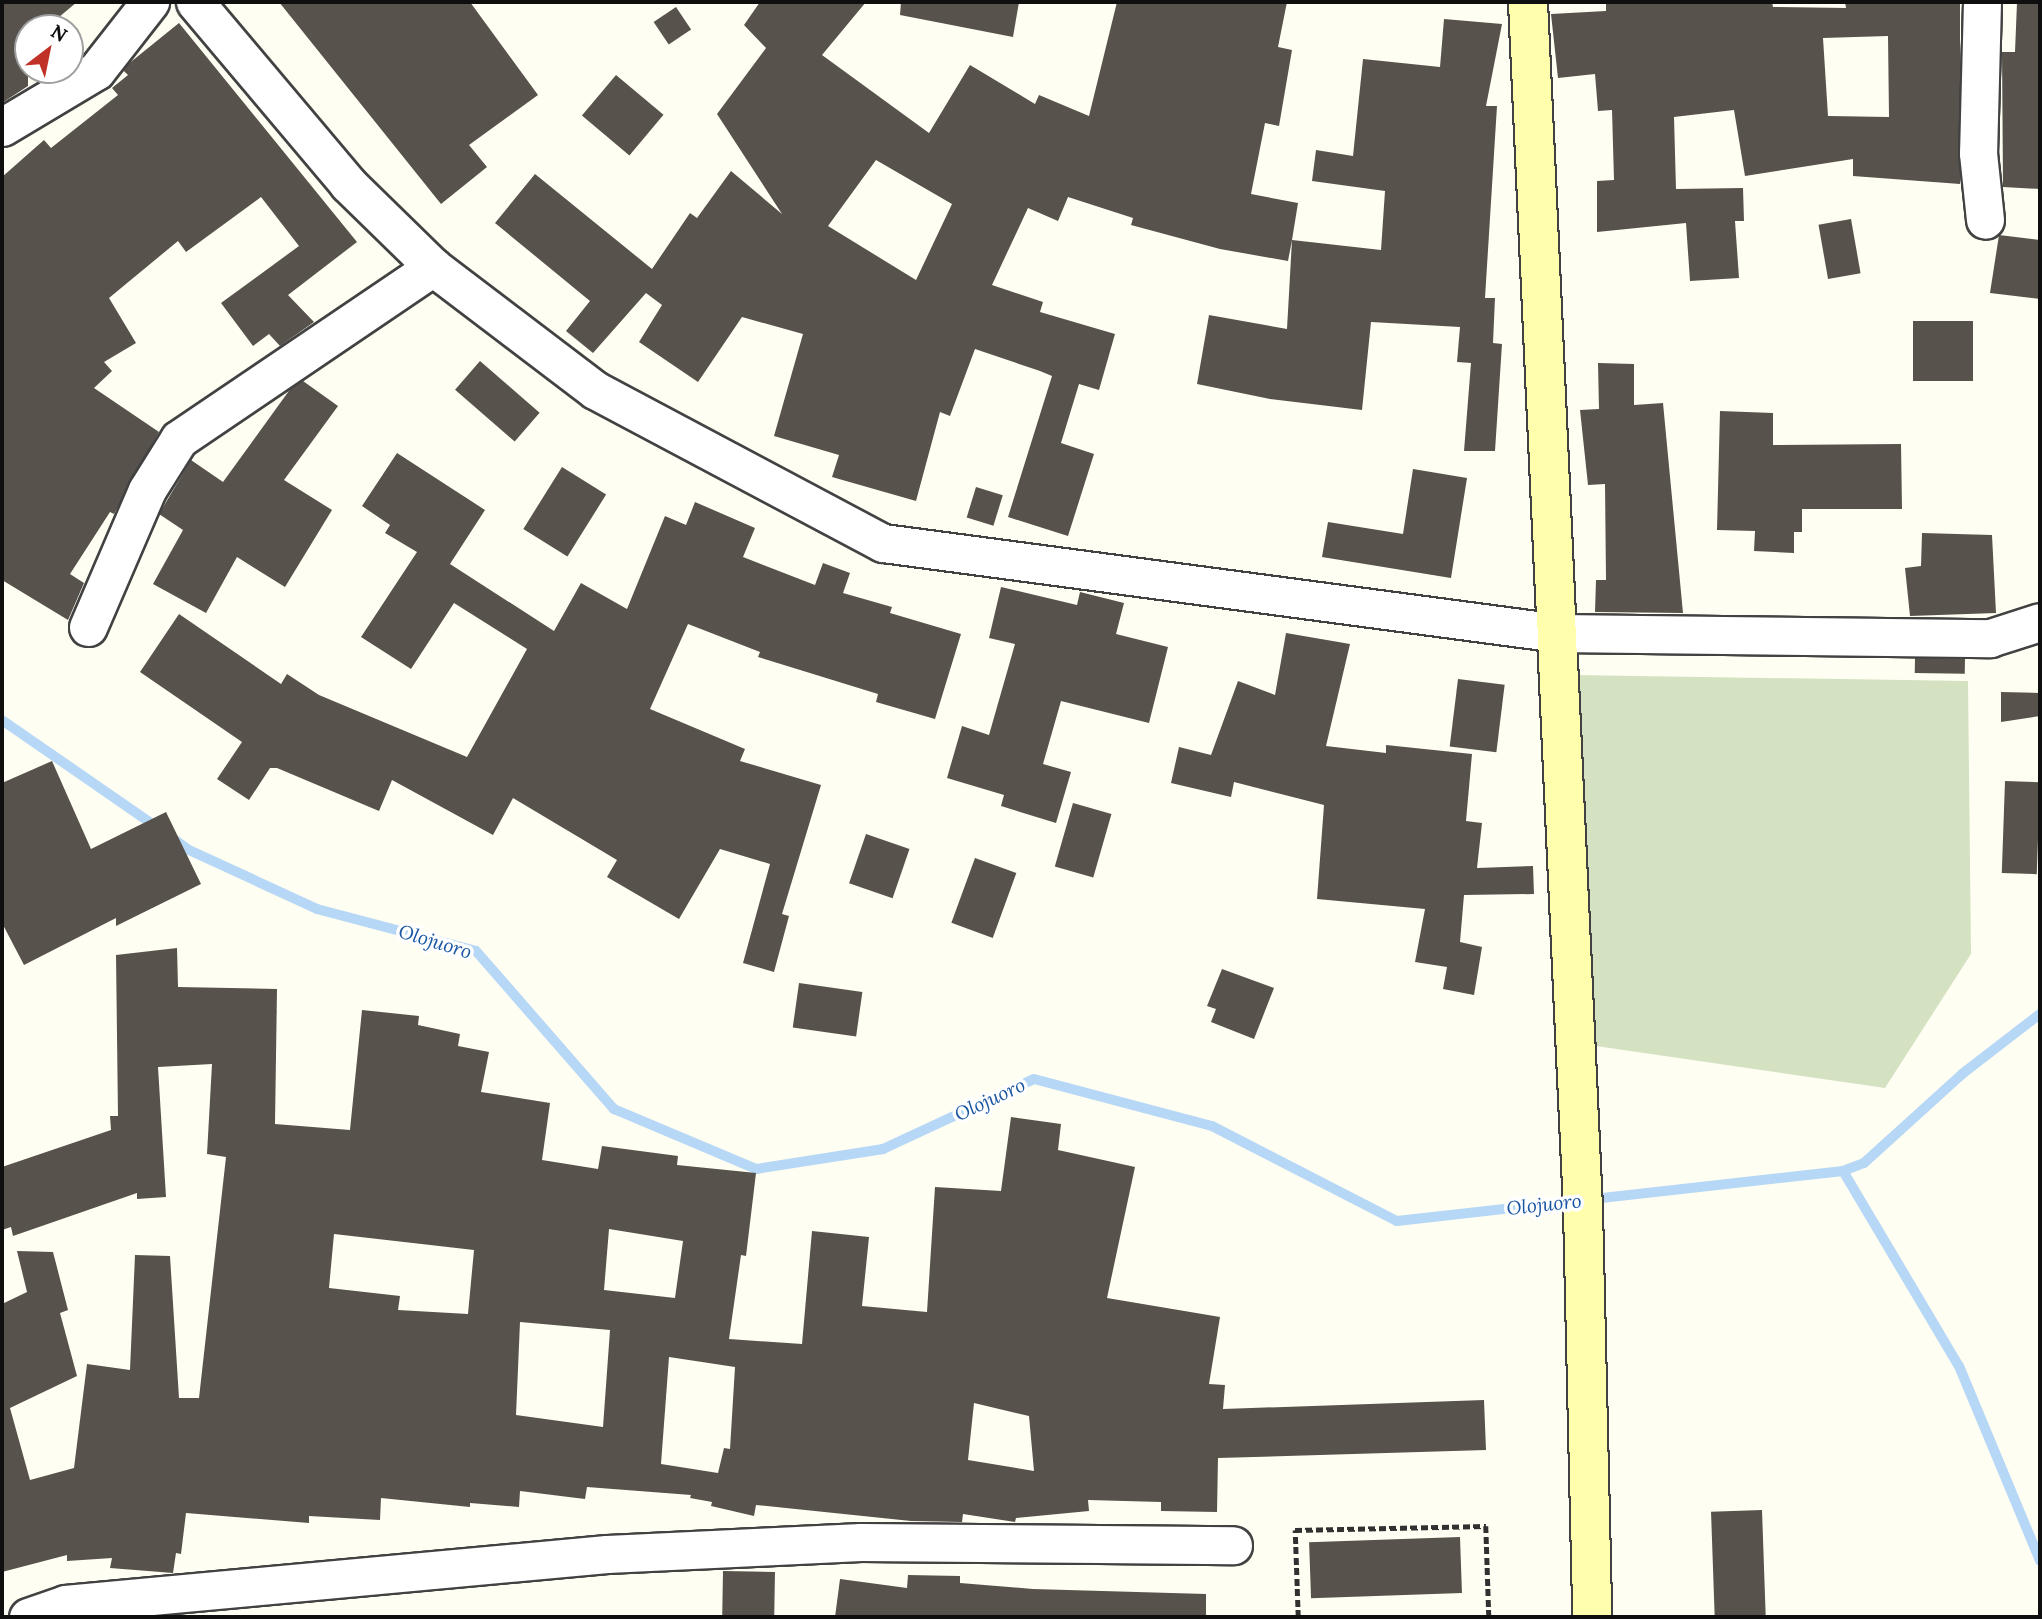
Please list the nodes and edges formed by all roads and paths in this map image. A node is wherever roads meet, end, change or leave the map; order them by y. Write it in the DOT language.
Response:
graph roads {
  1 [pos="150,2"];
  2 [pos="195,2"];
  3 [pos="1528,2"];
  4 [pos="1982,2"];
  5 [pos="2,127"];
  6 [pos="1985,220"];
  7 [pos="433,267"];
  8 [pos="2040,622"];
  9 [pos="88,627"];
  10 [pos="1558,633"];
  11 [pos="1233,1545"];
  12 [pos="28,1617"];
  13 [pos="1298,1617"];
  14 [pos="1489,1617"];
  15 [pos="1592,1617"];
  1 -- 5 [label="street"];
  2 -- 7 [label="street"];
  3 -- 10 [label="street"];
  4 -- 6 [label="street"];
  7 -- 9 [label="street"];
  7 -- 10 [label="street"];
  8 -- 10 [label="street"];
  10 -- 15 [label="street"];
  11 -- 12 [label="street"];
  13 -- 14 [label="path"];
}
